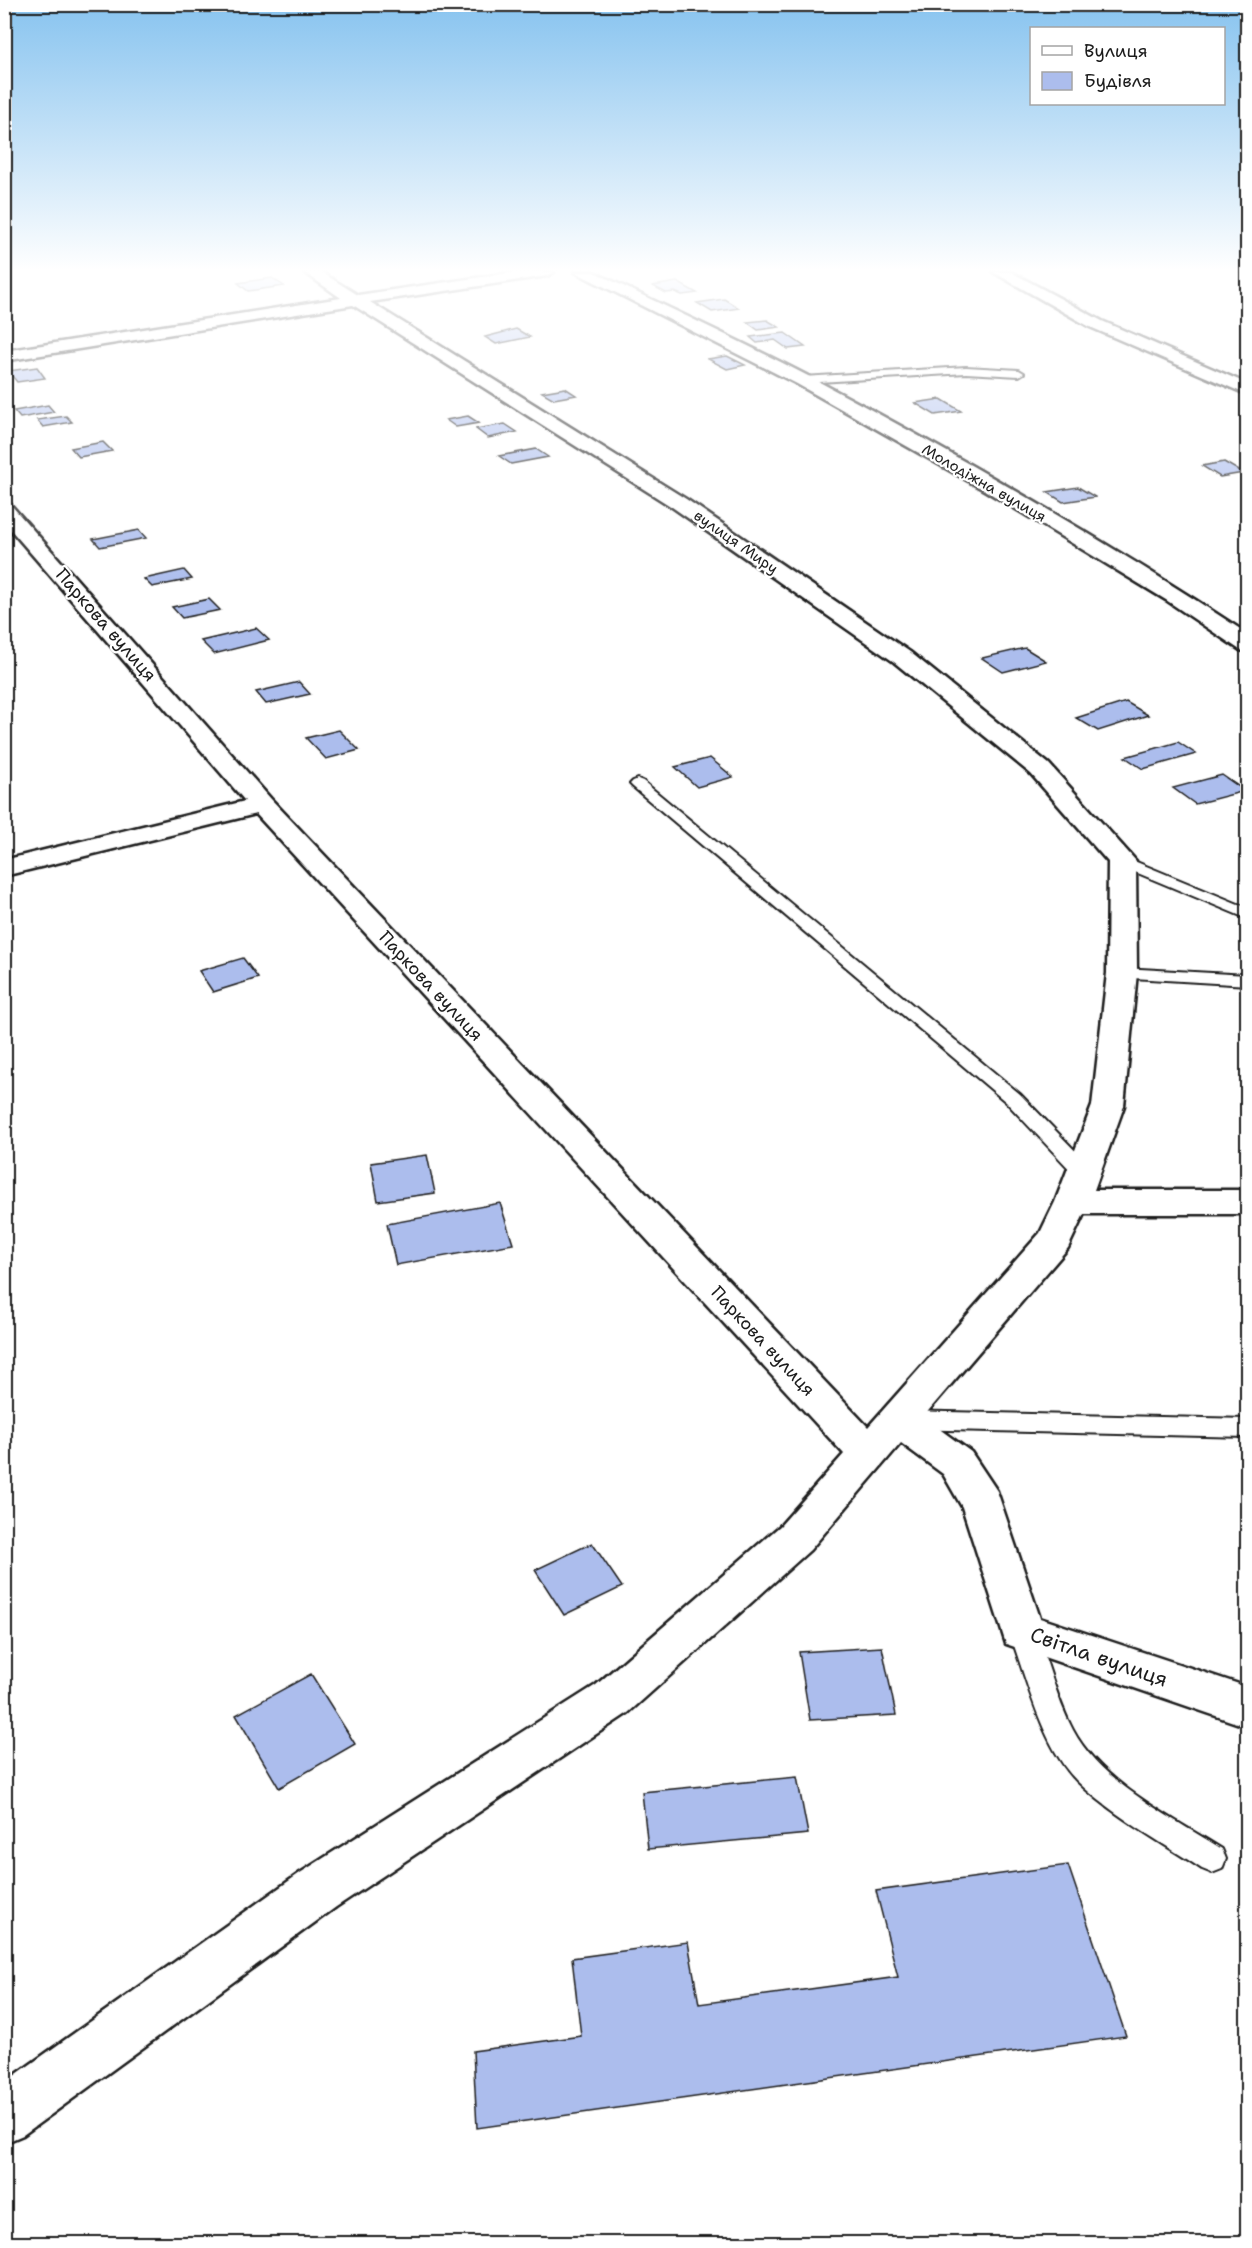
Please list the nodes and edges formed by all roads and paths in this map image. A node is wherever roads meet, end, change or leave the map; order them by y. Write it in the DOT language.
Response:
graph roads {
  1 [pos="479,377"];
  2 [pos="797,377"];
  3 [pos="853,377"];
  4 [pos="1218,377"];
  5 [pos="803,380"];
  6 [pos="1248,390"];
  7 [pos="4,508"];
  8 [pos="1248,645"];
  9 [pos="638,784"];
  10 [pos="262,805"];
  11 [pos="1122,861"];
  12 [pos="4,868"];
  13 [pos="1248,914"];
  14 [pos="1122,973"];
  15 [pos="1248,980"];
  16 [pos="1078,1186"];
  17 [pos="1248,1202"];
  18 [pos="898,1420"];
  19 [pos="1248,1428"];
  20 [pos="868,1453"];
  21 [pos="1022,1631"];
  22 [pos="1248,1707"];
  23 [pos="1212,1859"];
  24 [pos="4,2116"];
  1 -- 11 [label="street, вулиця Миру"];
  2 -- 5 [label="street, Молодіжна вулиця"];
  3 -- 5 [label="lane"];
  4 -- 6 [label="street"];
  5 -- 8 [label="street, Молодіжна вулиця"];
  7 -- 10 [label="street, Паркова вулиця"];
  9 -- 16 [label="lane"];
  10 -- 12 [label="street"];
  10 -- 20 [label="street, Паркова вулиця"];
  11 -- 13 [label="lane"];
  11 -- 14 [label="street"];
  14 -- 15 [label="lane"];
  14 -- 16 [label="street"];
  16 -- 17 [label="street"];
  16 -- 18 [label="street"];
  18 -- 19 [label="lane"];
  18 -- 20 [label="street"];
  18 -- 21 [label="street, Світла вулиця"];
  20 -- 24 [label="street"];
  21 -- 22 [label="street, Світла вулиця"];
  21 -- 23 [label="lane"];
}
